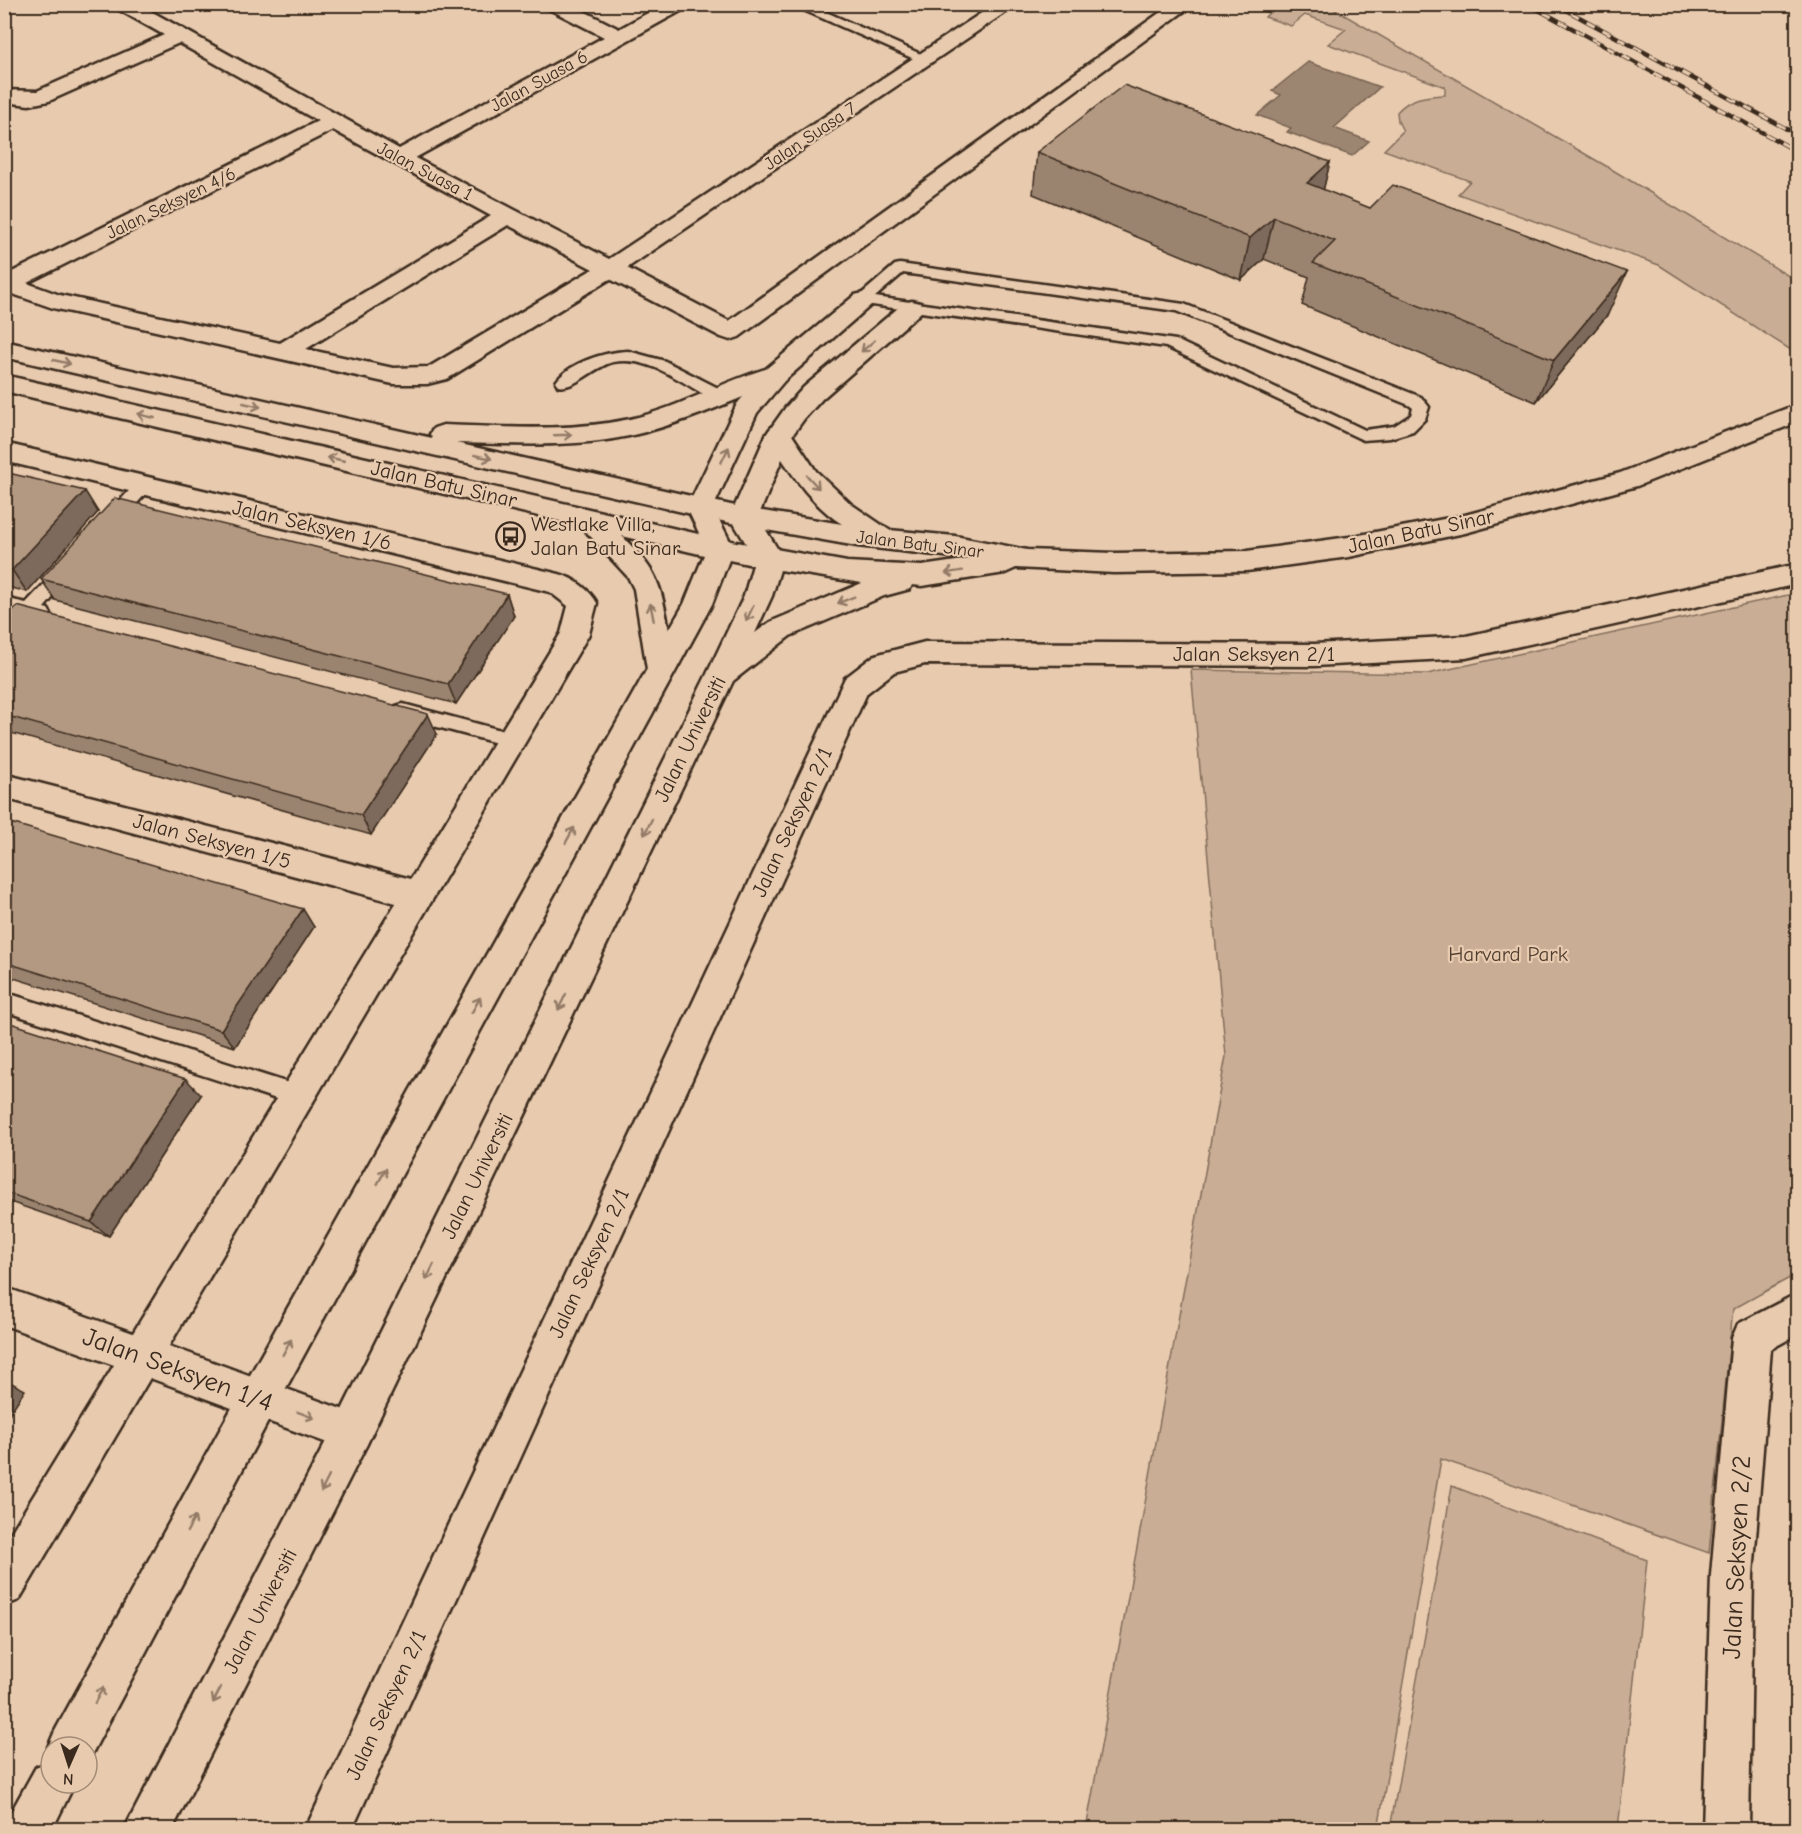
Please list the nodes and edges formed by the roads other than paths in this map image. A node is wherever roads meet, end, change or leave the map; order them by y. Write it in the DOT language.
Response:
graph roads {
  1 [pos="123,4"];
  2 [pos="554,4"];
  3 [pos="679,4"];
  4 [pos="796,4"];
  5 [pos="1009,4"];
  6 [pos="1185,4"];
  7 [pos="178,36"];
  8 [pos="620,37"];
  9 [pos="926,59"];
  10 [pos="4,96"];
  11 [pos="333,122"];
  12 [pos="399,158"];
  13 [pos="507,215"];
  14 [pos="611,268"];
  15 [pos="6,284"];
  16 [pos="863,300"];
  17 [pos="912,308"];
  18 [pos="4,349"];
  19 [pos="285,351"];
  20 [pos="776,374"];
  21 [pos="564,382"];
  22 [pos="4,383"];
  23 [pos="718,395"];
  24 [pos="1797,412"];
  25 [pos="378,434"];
  26 [pos="779,435"];
  27 [pos="4,452"];
  28 [pos="144,485"];
  29 [pos="700,508"];
  30 [pos="588,517"];
  31 [pos="744,517"];
  32 [pos="99,535"];
  33 [pos="885,539"];
  34 [pos="720,549"];
  35 [pos="83,552"];
  36 [pos="769,558"];
  37 [pos="1027,560"];
  38 [pos="1797,574"];
  39 [pos="922,576"];
  40 [pos="4,604"];
  41 [pos="31,611"];
  42 [pos="65,620"];
  43 [pos="4,640"];
  44 [pos="662,670"];
  45 [pos="721,676"];
  46 [pos="386,706"];
  47 [pos="512,740"];
  48 [pos="4,786"];
  49 [pos="419,896"];
  50 [pos="4,1001"];
  51 [pos="298,1096"];
  52 [pos="4,1306"];
  53 [pos="1797,1312"];
  54 [pos="142,1356"];
  55 [pos="259,1398"];
  56 [pos="352,1432"];
  57 [pos="4,1585"];
  58 [pos="77,1735"];
  59 [pos="46,1795"];
  60 [pos="27,1830"];
  61 [pos="147,1830"];
  62 [pos="328,1830"];
  63 [pos="1726,1830"];
  1 -- 7 [label="street, Jalan Suasa 1"];
  2 -- 8 [label="street"];
  3 -- 8 [label="street, Jalan Suasa 6"];
  4 -- 9 [label="lane"];
  5 -- 9 [label="street, Jalan Suasa 7"];
  6 -- 14 [label="street, Jalan Suasa 1"];
  7 -- 10 [label="street"];
  7 -- 11 [label="street, Jalan Suasa 1"];
  8 -- 12 [label="street, Jalan Suasa 6"];
  9 -- 14 [label="street, Jalan Suasa 7"];
  11 -- 12 [label="street, Jalan Suasa 1"];
  11 -- 15 [label="street, Jalan Seksyen 4/6"];
  12 -- 13 [label="street, Jalan Suasa 1"];
  13 -- 14 [label="street, Jalan Suasa 1"];
  13 -- 19 [label="street"];
  14 -- 19 [label="street, Jalan Suasa 7"];
  15 -- 19 [label="street, Jalan Suasa 7"];
  16 -- 17 [label="lane"];
  16 -- 17 [label="lane"];
  16 -- 20 [label="street"];
  17 -- 26 [label="street, one-way"];
  18 -- 25 [label="street, Jalan Batu Sinar, one-way"];
  20 -- 23 [label="street"];
  29 -- 20 [label="street, one-way"];
  21 -- 23 [label="lane"];
  30 -- 22 [label="street, Jalan Batu Sinar, one-way"];
  25 -- 23 [label="street, one-way"];
  24 -- 37 [label="street, Jalan Batu Sinar"];
  25 -- 29 [label="street, Jalan Batu Sinar, one-way"];
  26 -- 31 [label="street"];
  26 -- 33 [label="street, one-way"];
  27 -- 28 [label="street, Jalan Seksyen 1/6"];
  28 -- 32 [label="lane"];
  28 -- 47 [label="street, Jalan Seksyen 1/6"];
  29 -- 31 [label="street, Jalan Batu Sinar"];
  29 -- 34 [label="street"];
  30 -- 34 [label="street, Jalan Batu Sinar"];
  44 -- 30 [label="street, one-way"];
  31 -- 33 [label="street, Jalan Batu Sinar"];
  31 -- 36 [label="street"];
  33 -- 37 [label="street, Jalan Batu Sinar"];
  34 -- 36 [label="street, Jalan Batu Sinar"];
  34 -- 44 [label="street"];
  35 -- 41 [label="lane"];
  36 -- 39 [label="street, Jalan Batu Sinar"];
  36 -- 45 [label="street, Jalan Universiti, one-way"];
  37 -- 39 [label="street, Jalan Batu Sinar, one-way"];
  38 -- 62 [label="street, Jalan Seksyen 2/1"];
  39 -- 45 [label="street, one-way"];
  40 -- 41 [label="lane"];
  41 -- 42 [label="lane"];
  41 -- 43 [label="lane"];
  55 -- 44 [label="street, one-way"];
  45 -- 56 [label="street, Jalan Universiti, one-way"];
  46 -- 47 [label="lane"];
  47 -- 49 [label="street"];
  48 -- 49 [label="street, Jalan Seksyen 1/5"];
  49 -- 51 [label="street"];
  50 -- 51 [label="lane"];
  51 -- 54 [label="street"];
  52 -- 54 [label="street, Jalan Seksyen 1/4"];
  53 -- 63 [label="street, Jalan Seksyen 2/2"];
  54 -- 55 [label="street, Jalan Seksyen 1/4"];
  54 -- 57 [label="street"];
  55 -- 56 [label="street, Jalan Seksyen 1/4, one-way"];
  58 -- 55 [label="street, one-way"];
  56 -- 61 [label="street, Jalan Universiti, one-way"];
  59 -- 60 [label="street"];
}
